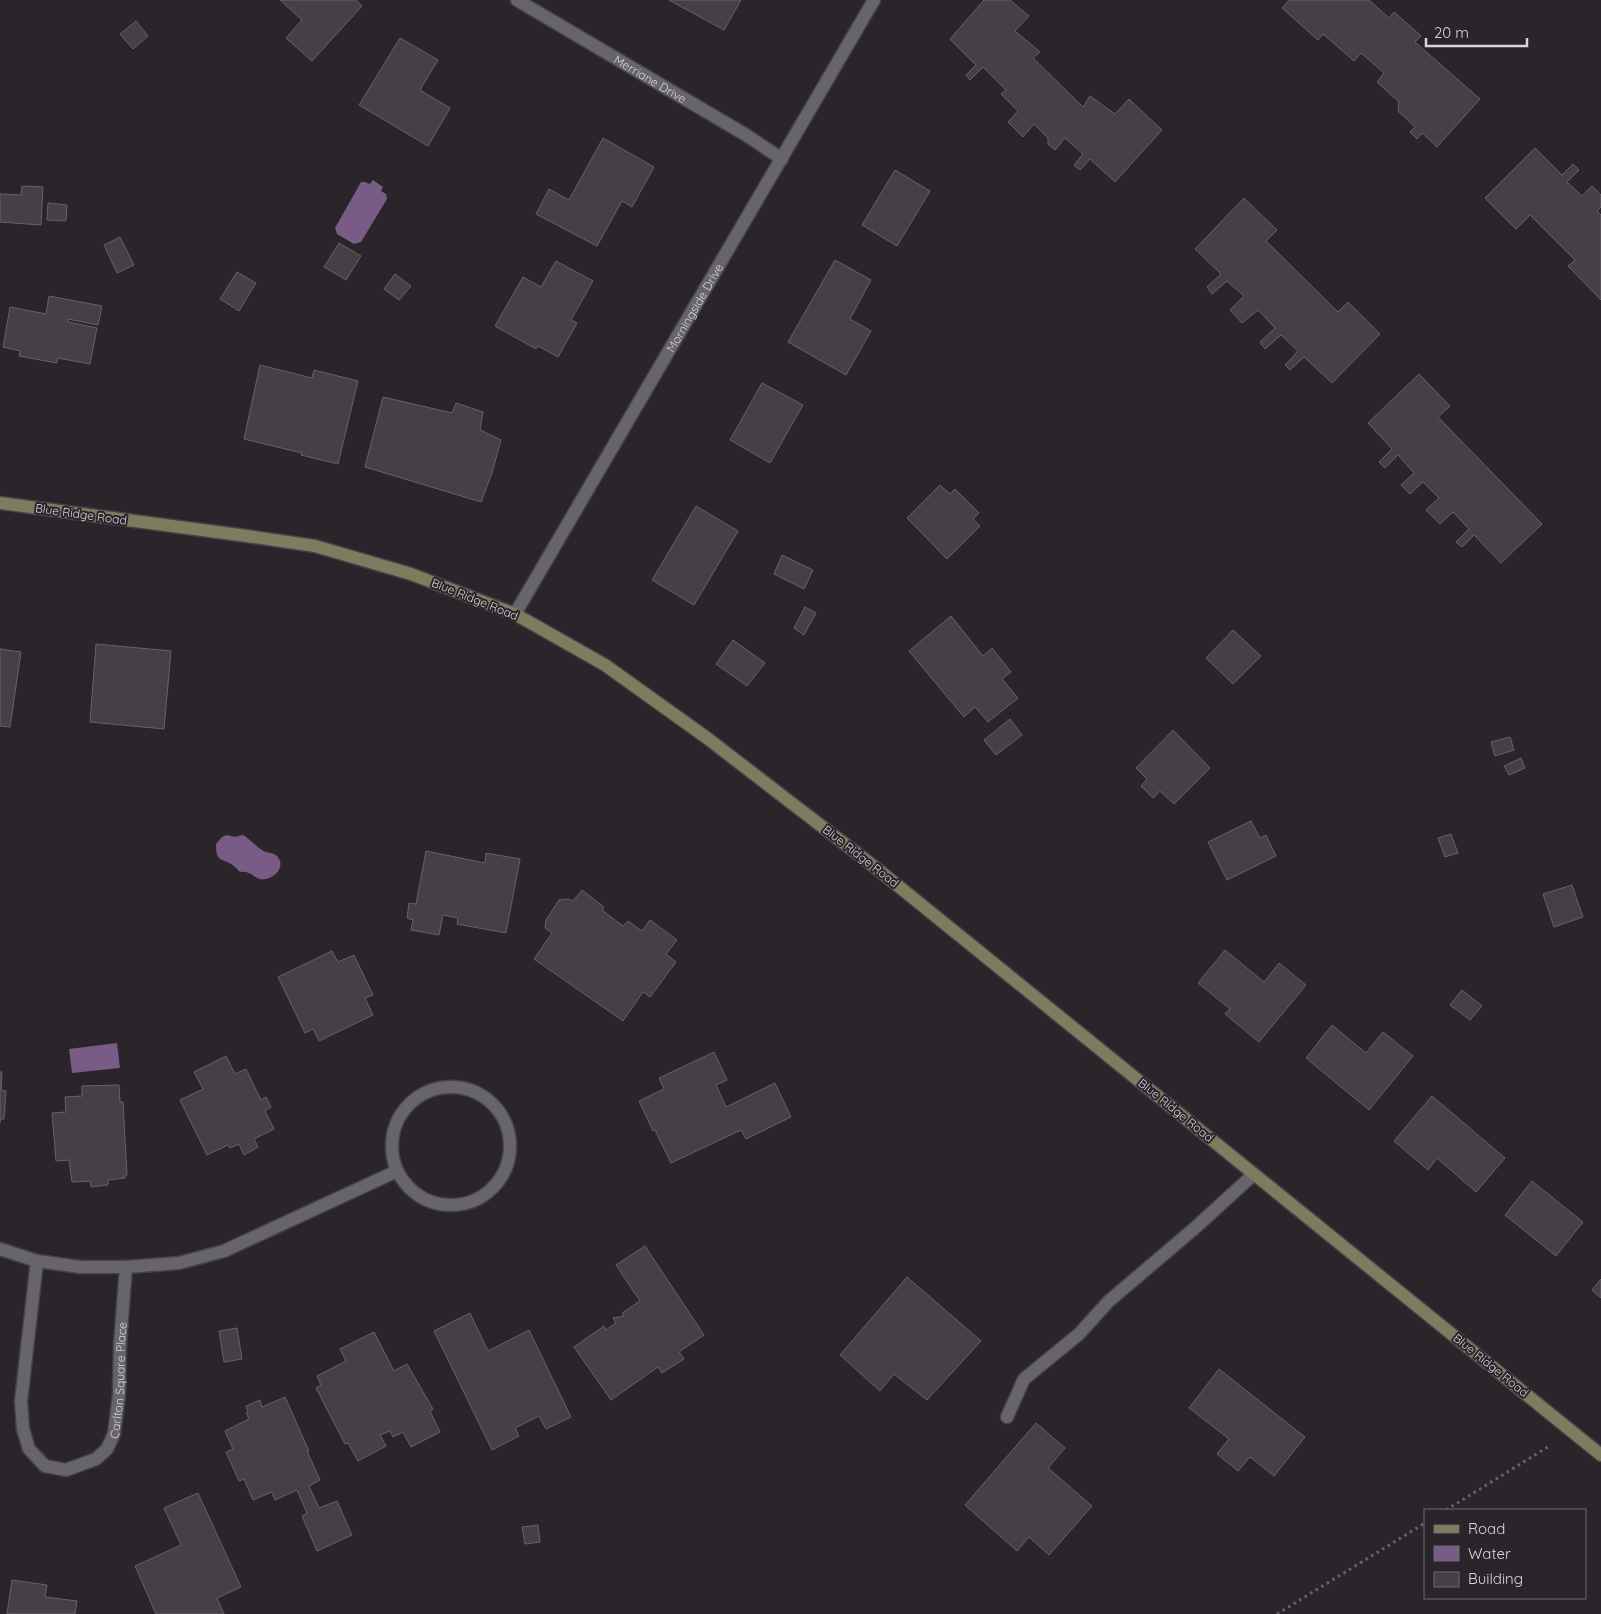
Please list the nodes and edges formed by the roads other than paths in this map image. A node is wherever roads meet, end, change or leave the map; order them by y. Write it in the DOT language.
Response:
graph roads {
  1 [pos="517,0"];
  2 [pos="874,0"];
  3 [pos="782,159"];
  4 [pos="0,502"];
  5 [pos="515,614"];
  6 [pos="397,1171"];
  7 [pos="1254,1174"];
  8 [pos="0,1249"];
  9 [pos="36,1261"];
  10 [pos="126,1267"];
  11 [pos="1007,1417"];
  12 [pos="1601,1455"];
  1 -- 3 [label="street, Merriane Drive"];
  2 -- 3 [label="street, Morningside Drive"];
  3 -- 5 [label="street, Morningside Drive"];
  4 -- 5 [label="main road, Blue Ridge Road"];
  5 -- 7 [label="main road, Blue Ridge Road"];
  6 -- 6 [label="street"];
  6 -- 10 [label="street"];
  7 -- 11 [label="street"];
  7 -- 12 [label="main road, Blue Ridge Road"];
  8 -- 9 [label="street"];
  9 -- 10 [label="street"];
  9 -- 10 [label="street, Carlton Square Place"];
}
